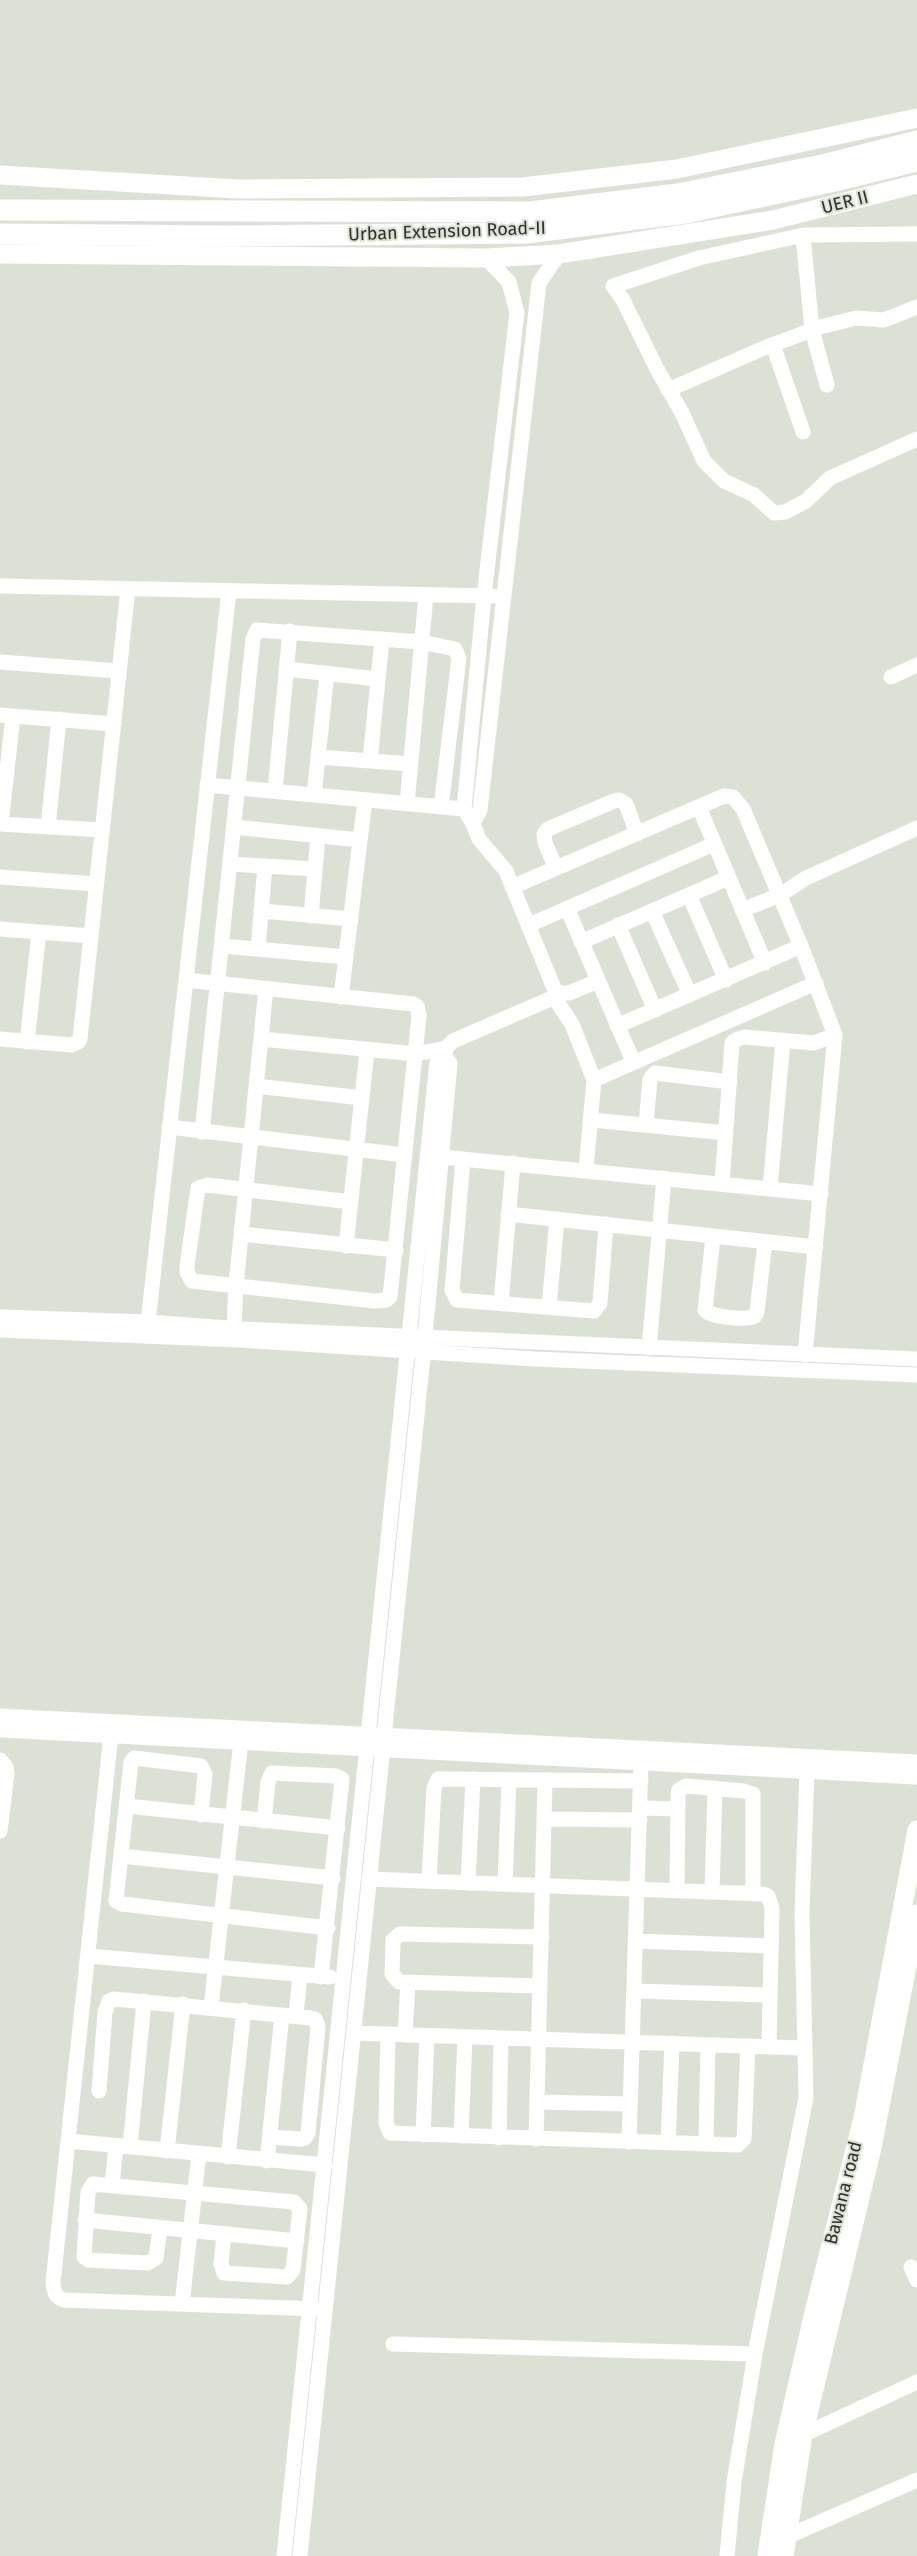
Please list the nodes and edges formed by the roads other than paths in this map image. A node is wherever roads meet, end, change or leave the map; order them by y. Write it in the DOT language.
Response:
graph roads {
  1 [pos="917,118"];
  2 [pos="917,142"];
  3 [pos="917,162"];
  4 [pos="0,175"];
  5 [pos="917,184"];
  6 [pos="0,199"];
  7 [pos="0,210"];
  8 [pos="41,211"];
  9 [pos="0,234"];
  10 [pos="917,234"];
  11 [pos="803,235"];
  12 [pos="559,254"];
  13 [pos="0,255"];
  14 [pos="486,258"];
  15 [pos="917,308"];
  16 [pos="812,330"];
  17 [pos="773,345"];
  18 [pos="827,385"];
  19 [pos="668,390"];
  20 [pos="803,432"];
  21 [pos="917,439"];
  22 [pos="0,586"];
  23 [pos="128,589"];
  24 [pos="229,591"];
  25 [pos="426,594"];
  26 [pos="484,596"];
  27 [pos="502,596"];
  28 [pos="290,631"];
  29 [pos="382,639"];
  30 [pos="421,642"];
  31 [pos="0,662"];
  32 [pos="917,665"];
  33 [pos="286,669"];
  34 [pos="119,670"];
  35 [pos="327,673"];
  36 [pos="891,677"];
  37 [pos="378,678"];
  38 [pos="6,715"];
  39 [pos="59,720"];
  40 [pos="114,724"];
  41 [pos="318,757"];
  42 [pos="370,761"];
  43 [pos="411,764"];
  44 [pos="207,785"];
  45 [pos="238,788"];
  46 [pos="276,791"];
  47 [pos="314,795"];
  48 [pos="365,800"];
  49 [pos="407,804"];
  50 [pos="441,807"];
  51 [pos="699,807"];
  52 [pos="464,809"];
  53 [pos="0,824"];
  54 [pos="472,824"];
  55 [pos="48,827"];
  56 [pos="234,827"];
  57 [pos="917,828"];
  58 [pos="102,830"];
  59 [pos="637,834"];
  60 [pos="318,836"];
  61 [pos="360,840"];
  62 [pos="714,844"];
  63 [pos="230,864"];
  64 [pos="265,866"];
  65 [pos="556,868"];
  66 [pos="315,869"];
  67 [pos="0,877"];
  68 [pos="728,878"];
  69 [pos="96,884"];
  70 [pos="512,887"];
  71 [pos="689,895"];
  72 [pos="780,895"];
  73 [pos="567,908"];
  74 [pos="742,910"];
  75 [pos="262,911"];
  76 [pos="652,911"];
  77 [pos="311,916"];
  78 [pos="351,919"];
  79 [pos="529,925"];
  80 [pos="618,925"];
  81 [pos="0,929"];
  82 [pos="39,932"];
  83 [pos="91,936"];
  84 [pos="581,942"];
  85 [pos="222,946"];
  86 [pos="801,946"];
  87 [pos="258,949"];
  88 [pos="346,957"];
  89 [pos="765,963"];
  90 [pos="186,980"];
  91 [pos="726,980"];
  92 [pos="598,981"];
  93 [pos="218,982"];
  94 [pos="816,983"];
  95 [pos="266,988"];
  96 [pos="555,995"];
  97 [pos="690,995"];
  98 [pos="341,996"];
  99 [pos="655,1010"];
  100 [pos="617,1026"];
  101 [pos="835,1035"];
  102 [pos="0,1039"];
  103 [pos="261,1039"];
  104 [pos="783,1040"];
  105 [pos="27,1042"];
  106 [pos="367,1050"];
  107 [pos="445,1052"];
  108 [pos="416,1054"];
  109 [pos="633,1061"];
  110 [pos="594,1080"];
  111 [pos="730,1082"];
  112 [pos="256,1086"];
  113 [pos="362,1098"];
  114 [pos="592,1120"];
  115 [pos="646,1125"];
  116 [pos="169,1127"];
  117 [pos="202,1132"];
  118 [pos="726,1133"];
  119 [pos="251,1138"];
  120 [pos="356,1149"];
  121 [pos="404,1155"];
  122 [pos="441,1157"];
  123 [pos="464,1159"];
  124 [pos="513,1163"];
  125 [pos="586,1169"];
  126 [pos="664,1178"];
  127 [pos="722,1184"];
  128 [pos="770,1189"];
  129 [pos="246,1190"];
  130 [pos="822,1194"];
  131 [pos="351,1202"];
  132 [pos="508,1214"];
  133 [pos="556,1219"];
  134 [pos="606,1224"];
  135 [pos="660,1230"];
  136 [pos="241,1234"];
  137 [pos="713,1237"];
  138 [pos="765,1242"];
  139 [pos="346,1246"];
  140 [pos="816,1247"];
  141 [pos="396,1250"];
  142 [pos="236,1285"];
  143 [pos="502,1303"];
  144 [pos="549,1307"];
  145 [pos="0,1317"];
  146 [pos="234,1328"];
  147 [pos="147,1329"];
  148 [pos="0,1330"];
  149 [pos="409,1336"];
  150 [pos="425,1337"];
  151 [pos="650,1348"];
  152 [pos="415,1352"];
  153 [pos="805,1355"];
  154 [pos="917,1359"];
  155 [pos="917,1375"];
  156 [pos="0,1716"];
  157 [pos="112,1728"];
  158 [pos="0,1730"];
  159 [pos="376,1741"];
  160 [pos="241,1742"];
  161 [pos="0,1760"];
  162 [pos="641,1762"];
  163 [pos="917,1762"];
  164 [pos="807,1771"];
  165 [pos="917,1777"];
  166 [pos="473,1778"];
  167 [pos="509,1780"];
  168 [pos="545,1780"];
  169 [pos="641,1781"];
  170 [pos="715,1788"];
  171 [pos="127,1806"];
  172 [pos="678,1810"];
  173 [pos="641,1814"];
  174 [pos="201,1815"];
  175 [pos="232,1819"];
  176 [pos="544,1819"];
  177 [pos="264,1821"];
  178 [pos="338,1828"];
  179 [pos="917,1830"];
  180 [pos="0,1831"];
  181 [pos="120,1856"];
  182 [pos="227,1867"];
  183 [pos="333,1878"];
  184 [pos="370,1879"];
  185 [pos="429,1881"];
  186 [pos="468,1883"];
  187 [pos="505,1884"];
  188 [pos="543,1886"];
  189 [pos="637,1888"];
  190 [pos="677,1890"];
  191 [pos="712,1892"];
  192 [pos="753,1893"];
  193 [pos="917,1915"];
  194 [pos="222,1916"];
  195 [pos="328,1928"];
  196 [pos="542,1937"];
  197 [pos="636,1941"];
  198 [pos="771,1946"];
  199 [pos="88,1956"];
  200 [pos="216,1968"];
  201 [pos="300,1975"];
  202 [pos="321,1977"];
  203 [pos="344,1978"];
  204 [pos="408,1982"];
  205 [pos="540,1986"];
  206 [pos="634,1991"];
  207 [pos="769,1995"];
  208 [pos="144,2001"];
  209 [pos="182,2004"];
  210 [pos="211,2007"];
  211 [pos="244,2010"];
  212 [pos="289,2016"];
  213 [pos="354,2033"];
  214 [pos="388,2034"];
  215 [pos="405,2035"];
  216 [pos="427,2036"];
  217 [pos="465,2037"];
  218 [pos="501,2038"];
  219 [pos="539,2040"];
  220 [pos="632,2042"];
  221 [pos="672,2044"];
  222 [pos="708,2045"];
  223 [pos="748,2046"];
  224 [pos="769,2047"];
  225 [pos="804,2048"];
  226 [pos="98,2092"];
  227 [pos="537,2102"];
  228 [pos="630,2104"];
  229 [pos="423,2135"];
  230 [pos="461,2136"];
  231 [pos="270,2137"];
  232 [pos="499,2138"];
  233 [pos="536,2139"];
  234 [pos="68,2141"];
  235 [pos="629,2142"];
  236 [pos="668,2143"];
  237 [pos="706,2144"];
  238 [pos="123,2146"];
  239 [pos="167,2151"];
  240 [pos="199,2154"];
  241 [pos="228,2157"];
  242 [pos="267,2161"];
  243 [pos="325,2166"];
  244 [pos="112,2185"];
  245 [pos="194,2194"];
  246 [pos="85,2220"];
  247 [pos="160,2228"];
  248 [pos="190,2231"];
  249 [pos="224,2234"];
  250 [pos="297,2241"];
  251 [pos="182,2304"];
  252 [pos="310,2308"];
  253 [pos="326,2309"];
  254 [pos="393,2344"];
  255 [pos="755,2354"];
  256 [pos="917,2382"];
  257 [pos="803,2435"];
  258 [pos="784,2444"];
  259 [pos="917,2480"];
  260 [pos="786,2537"];
  261 [pos="284,2556"];
  262 [pos="300,2556"];
  263 [pos="727,2556"];
  264 [pos="767,2556"];
  265 [pos="784,2556"];
  1 -- 4 [label="main road"];
  2 -- 8 [label="highway, Urban Extension Road-II"];
  3 -- 9 [label="highway, Urban Extension Road-II"];
  5 -- 12 [label="main road, UER II"];
  6 -- 8 [label="highway"];
  7 -- 8 [label="highway, Urban Extension Road-II"];
  10 -- 11 [label="street"];
  11 -- 16 [label="street"];
  11 -- 19 [label="street"];
  12 -- 14 [label="main road, UER II"];
  12 -- 27 [label="street"];
  13 -- 14 [label="main road, UER II"];
  14 -- 26 [label="street"];
  15 -- 16 [label="street"];
  16 -- 17 [label="street"];
  16 -- 18 [label="street"];
  17 -- 19 [label="street"];
  17 -- 20 [label="street"];
  19 -- 21 [label="street"];
  22 -- 23 [label="street"];
  23 -- 24 [label="street"];
  23 -- 34 [label="street"];
  24 -- 25 [label="street"];
  24 -- 44 [label="street"];
  25 -- 26 [label="street"];
  25 -- 30 [label="street"];
  26 -- 27 [label="street"];
  26 -- 52 [label="street"];
  27 -- 54 [label="street"];
  28 -- 29 [label="street"];
  28 -- 33 [label="street"];
  28 -- 45 [label="street"];
  29 -- 30 [label="street"];
  29 -- 37 [label="street"];
  30 -- 43 [label="street"];
  30 -- 50 [label="street"];
  31 -- 34 [label="street"];
  32 -- 36 [label="street"];
  33 -- 35 [label="street"];
  33 -- 46 [label="street"];
  34 -- 40 [label="street"];
  35 -- 37 [label="street"];
  35 -- 41 [label="street"];
  37 -- 42 [label="street"];
  38 -- 39 [label="street"];
  38 -- 53 [label="street"];
  39 -- 40 [label="street"];
  39 -- 55 [label="street"];
  40 -- 58 [label="street"];
  41 -- 42 [label="street"];
  41 -- 47 [label="street"];
  42 -- 43 [label="street"];
  43 -- 49 [label="street"];
  44 -- 45 [label="street"];
  44 -- 90 [label="street"];
  45 -- 46 [label="street"];
  45 -- 56 [label="street"];
  46 -- 47 [label="street"];
  47 -- 48 [label="street"];
  48 -- 49 [label="street"];
  48 -- 61 [label="street"];
  49 -- 50 [label="street"];
  50 -- 52 [label="street"];
  51 -- 59 [label="street"];
  51 -- 62 [label="street"];
  51 -- 72 [label="street"];
  52 -- 54 [label="street"];
  53 -- 55 [label="street"];
  54 -- 70 [label="street"];
  55 -- 58 [label="street"];
  56 -- 60 [label="street"];
  56 -- 63 [label="street"];
  57 -- 72 [label="street"];
  58 -- 69 [label="street"];
  59 -- 65 [label="street"];
  59 -- 65 [label="street"];
  60 -- 61 [label="street"];
  60 -- 66 [label="street"];
  61 -- 78 [label="street"];
  62 -- 68 [label="street"];
  62 -- 73 [label="street"];
  63 -- 64 [label="street"];
  63 -- 85 [label="street"];
  64 -- 66 [label="street"];
  64 -- 75 [label="street"];
  65 -- 70 [label="street"];
  66 -- 77 [label="street"];
  67 -- 69 [label="street"];
  68 -- 71 [label="street"];
  68 -- 74 [label="street"];
  69 -- 83 [label="street"];
  70 -- 79 [label="street"];
  71 -- 76 [label="street"];
  71 -- 91 [label="street"];
  72 -- 74 [label="street"];
  72 -- 86 [label="street"];
  73 -- 79 [label="street"];
  73 -- 84 [label="street"];
  74 -- 89 [label="street"];
  75 -- 77 [label="street"];
  75 -- 87 [label="street"];
  76 -- 80 [label="street"];
  76 -- 97 [label="street"];
  77 -- 78 [label="street"];
  78 -- 88 [label="street"];
  79 -- 96 [label="street"];
  80 -- 84 [label="street"];
  80 -- 99 [label="street"];
  81 -- 82 [label="street"];
  82 -- 83 [label="street"];
  82 -- 105 [label="street"];
  83 -- 105 [label="street"];
  84 -- 92 [label="street"];
  85 -- 87 [label="street"];
  85 -- 93 [label="street"];
  86 -- 89 [label="street"];
  86 -- 94 [label="street"];
  87 -- 88 [label="street"];
  88 -- 98 [label="street"];
  89 -- 91 [label="street"];
  90 -- 93 [label="street"];
  90 -- 116 [label="street"];
  91 -- 97 [label="street"];
  92 -- 96 [label="street"];
  92 -- 100 [label="street"];
  93 -- 95 [label="street"];
  93 -- 117 [label="street"];
  94 -- 101 [label="street"];
  94 -- 109 [label="street"];
  95 -- 98 [label="street"];
  95 -- 103 [label="street"];
  96 -- 107 [label="street"];
  96 -- 110 [label="street"];
  97 -- 99 [label="street"];
  98 -- 108 [label="street"];
  99 -- 100 [label="street"];
  100 -- 109 [label="street"];
  101 -- 104 [label="street"];
  101 -- 130 [label="street"];
  102 -- 105 [label="street"];
  103 -- 106 [label="street"];
  103 -- 112 [label="street"];
  104 -- 111 [label="street"];
  104 -- 128 [label="street"];
  106 -- 108 [label="street"];
  106 -- 113 [label="street"];
  107 -- 108 [label="street"];
  107 -- 122 [label="street"];
  107 -- 149 [label="street"];
  108 -- 121 [label="street"];
  109 -- 110 [label="street"];
  110 -- 114 [label="street"];
  111 -- 115 [label="street"];
  111 -- 118 [label="street"];
  112 -- 113 [label="street"];
  112 -- 119 [label="street"];
  113 -- 120 [label="street"];
  114 -- 115 [label="street"];
  114 -- 125 [label="street"];
  115 -- 118 [label="street"];
  116 -- 117 [label="street"];
  116 -- 147 [label="street"];
  117 -- 119 [label="street"];
  118 -- 127 [label="street"];
  119 -- 120 [label="street"];
  119 -- 129 [label="street"];
  120 -- 121 [label="street"];
  120 -- 131 [label="street"];
  121 -- 141 [label="street"];
  122 -- 123 [label="street"];
  122 -- 150 [label="street"];
  123 -- 124 [label="street"];
  123 -- 143 [label="street"];
  124 -- 125 [label="street"];
  124 -- 132 [label="street"];
  125 -- 126 [label="street"];
  126 -- 127 [label="street"];
  126 -- 135 [label="street"];
  127 -- 128 [label="street"];
  128 -- 130 [label="street"];
  129 -- 131 [label="street"];
  129 -- 136 [label="street"];
  129 -- 142 [label="street"];
  130 -- 140 [label="street"];
  131 -- 139 [label="street"];
  132 -- 133 [label="street"];
  132 -- 143 [label="street"];
  133 -- 134 [label="street"];
  133 -- 144 [label="street"];
  134 -- 135 [label="street"];
  134 -- 144 [label="street"];
  135 -- 137 [label="street"];
  135 -- 151 [label="street"];
  136 -- 139 [label="street"];
  136 -- 142 [label="street"];
  137 -- 138 [label="street"];
  137 -- 138 [label="street"];
  138 -- 140 [label="street"];
  139 -- 141 [label="street"];
  140 -- 153 [label="street"];
  141 -- 142 [label="street"];
  142 -- 146 [label="street"];
  143 -- 144 [label="street"];
  145 -- 147 [label="street"];
  146 -- 147 [label="street"];
  146 -- 149 [label="street"];
  147 -- 148 [label="street"];
  147 -- 152 [label="street"];
  149 -- 150 [label="street"];
  149 -- 152 [label="street"];
  150 -- 151 [label="street"];
  150 -- 152 [label="street"];
  151 -- 153 [label="street"];
  152 -- 155 [label="street"];
  152 -- 159 [label="street"];
  153 -- 154 [label="street"];
  156 -- 157 [label="street"];
  157 -- 158 [label="street"];
  157 -- 159 [label="street"];
  157 -- 160 [label="street"];
  157 -- 199 [label="street"];
  159 -- 160 [label="street"];
  159 -- 162 [label="street"];
  159 -- 163 [label="street"];
  159 -- 184 [label="street"];
  159 -- 203 [label="street"];
  160 -- 175 [label="street"];
  161 -- 180 [label="street"];
  162 -- 164 [label="street"];
  162 -- 169 [label="street"];
  164 -- 165 [label="street"];
  164 -- 225 [label="street"];
  166 -- 167 [label="street"];
  166 -- 185 [label="street"];
  166 -- 186 [label="street"];
  167 -- 168 [label="street"];
  167 -- 187 [label="street"];
  168 -- 169 [label="street"];
  168 -- 176 [label="street"];
  169 -- 173 [label="street"];
  170 -- 172 [label="street"];
  170 -- 191 [label="street"];
  170 -- 192 [label="street"];
  171 -- 174 [label="street"];
  171 -- 174 [label="street"];
  171 -- 181 [label="street"];
  172 -- 173 [label="street"];
  172 -- 190 [label="street"];
  173 -- 176 [label="street"];
  173 -- 189 [label="street"];
  174 -- 175 [label="street"];
  175 -- 177 [label="street"];
  175 -- 182 [label="street"];
  176 -- 188 [label="street"];
  177 -- 178 [label="street"];
  177 -- 178 [label="street"];
  178 -- 183 [label="street"];
  179 -- 258 [label="main road, Bawana road"];
  181 -- 182 [label="street"];
  181 -- 194 [label="street"];
  182 -- 183 [label="street"];
  182 -- 194 [label="street"];
  183 -- 195 [label="street"];
  184 -- 185 [label="street"];
  184 -- 213 [label="street"];
  185 -- 186 [label="street"];
  186 -- 187 [label="street"];
  187 -- 188 [label="street"];
  188 -- 189 [label="street"];
  188 -- 196 [label="street"];
  189 -- 190 [label="street"];
  189 -- 197 [label="street"];
  190 -- 191 [label="street"];
  191 -- 192 [label="street"];
  192 -- 198 [label="street"];
  193 -- 257 [label="main road, Bawana road"];
  194 -- 195 [label="street"];
  194 -- 200 [label="street"];
  195 -- 202 [label="street"];
  196 -- 204 [label="street"];
  196 -- 205 [label="street"];
  197 -- 198 [label="street"];
  197 -- 206 [label="street"];
  198 -- 207 [label="street"];
  199 -- 200 [label="street"];
  199 -- 234 [label="street"];
  200 -- 201 [label="street"];
  200 -- 210 [label="street"];
  201 -- 202 [label="street"];
  201 -- 212 [label="street"];
  202 -- 203 [label="street"];
  203 -- 243 [label="street"];
  204 -- 205 [label="street"];
  204 -- 215 [label="street"];
  205 -- 219 [label="street"];
  206 -- 207 [label="street"];
  206 -- 220 [label="street"];
  207 -- 224 [label="street"];
  208 -- 209 [label="street"];
  208 -- 226 [label="street"];
  208 -- 238 [label="street"];
  209 -- 210 [label="street"];
  209 -- 239 [label="street"];
  210 -- 211 [label="street"];
  211 -- 212 [label="street"];
  211 -- 241 [label="street"];
  212 -- 231 [label="street"];
  212 -- 231 [label="street"];
  213 -- 214 [label="street"];
  213 -- 253 [label="street"];
  214 -- 215 [label="street"];
  214 -- 229 [label="street"];
  215 -- 216 [label="street"];
  216 -- 217 [label="street"];
  216 -- 229 [label="street"];
  217 -- 218 [label="street"];
  217 -- 230 [label="street"];
  218 -- 219 [label="street"];
  218 -- 232 [label="street"];
  219 -- 220 [label="street"];
  219 -- 227 [label="street"];
  220 -- 221 [label="street"];
  220 -- 228 [label="street"];
  221 -- 222 [label="street"];
  221 -- 236 [label="street"];
  222 -- 223 [label="street"];
  222 -- 237 [label="street"];
  223 -- 224 [label="street"];
  223 -- 237 [label="street"];
  224 -- 225 [label="street"];
  225 -- 255 [label="street"];
  227 -- 228 [label="street"];
  227 -- 233 [label="street"];
  228 -- 235 [label="street"];
  229 -- 230 [label="street"];
  230 -- 232 [label="street"];
  231 -- 242 [label="street"];
  232 -- 233 [label="street"];
  233 -- 235 [label="street"];
  234 -- 238 [label="street"];
  234 -- 251 [label="street"];
  235 -- 236 [label="street"];
  236 -- 237 [label="street"];
  238 -- 239 [label="street"];
  238 -- 244 [label="street"];
  239 -- 240 [label="street"];
  240 -- 241 [label="street"];
  240 -- 245 [label="street"];
  241 -- 242 [label="street"];
  242 -- 243 [label="street"];
  243 -- 252 [label="street"];
  244 -- 245 [label="street"];
  244 -- 246 [label="street"];
  245 -- 248 [label="street"];
  245 -- 250 [label="street"];
  246 -- 247 [label="street"];
  246 -- 247 [label="street"];
  247 -- 248 [label="street"];
  248 -- 249 [label="street"];
  248 -- 251 [label="street"];
  249 -- 250 [label="street"];
  249 -- 250 [label="street"];
  251 -- 252 [label="street"];
  252 -- 253 [label="street"];
  252 -- 261 [label="street"];
  253 -- 262 [label="street"];
  254 -- 255 [label="street"];
  255 -- 263 [label="street"];
  256 -- 257 [label="street"];
  257 -- 258 [label="street"];
  257 -- 260 [label="main road, Bawana road"];
  258 -- 264 [label="main road, Bawana road"];
  259 -- 260 [label="street"];
  260 -- 265 [label="main road, Bawana road"];
}
